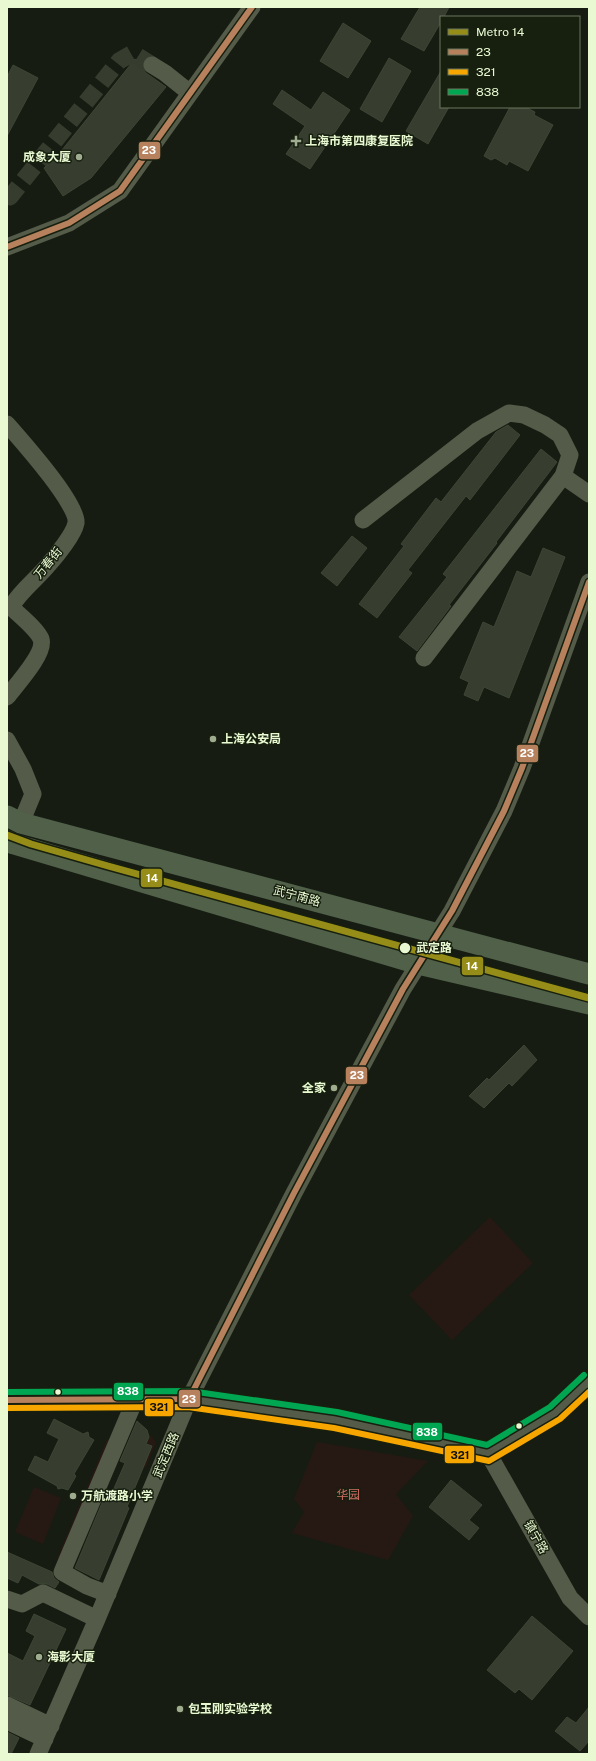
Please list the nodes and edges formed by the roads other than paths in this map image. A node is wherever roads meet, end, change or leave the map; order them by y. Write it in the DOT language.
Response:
graph roads {
  1 [pos="252,7"];
  2 [pos="152,65"];
  3 [pos="190,93"];
  4 [pos="7,247"];
  5 [pos="7,424"];
  6 [pos="563,476"];
  7 [pos="589,494"];
  8 [pos="363,520"];
  9 [pos="589,582"];
  10 [pos="424,658"];
  11 [pos="7,697"];
  12 [pos="7,740"];
  13 [pos="14,819"];
  14 [pos="7,841"];
  15 [pos="439,934"];
  16 [pos="418,964"];
  17 [pos="589,974"];
  18 [pos="589,1004"];
  19 [pos="589,1381"];
  20 [pos="189,1399"];
  21 [pos="7,1400"];
  22 [pos="134,1400"];
  23 [pos="488,1453"];
  24 [pos="108,1594"];
  25 [pos="7,1598"];
  26 [pos="589,1617"];
  27 [pos="97,1619"];
  28 [pos="7,1705"];
  29 [pos="7,1721"];
  30 [pos="48,1732"];
  31 [pos="38,1754"];
  1 -- 3 [label="street"];
  2 -- 3 [label="street"];
  3 -- 4 [label="street"];
  5 -- 11 [label="street, 万春街"];
  6 -- 7 [label="street"];
  6 -- 8 [label="street"];
  6 -- 10 [label="street"];
  9 -- 15 [label="street"];
  12 -- 13 [label="street"];
  13 -- 15 [label="main road, 武宁南路"];
  14 -- 16 [label="main road"];
  15 -- 16 [label="street, 武定西路"];
  15 -- 17 [label="main road, 武宁南路"];
  16 -- 18 [label="main road"];
  16 -- 20 [label="street, 武定西路"];
  19 -- 23 [label="street"];
  20 -- 22 [label="street"];
  20 -- 23 [label="street"];
  20 -- 24 [label="street, 武定西路"];
  21 -- 22 [label="street"];
  22 -- 24 [label="street"];
  23 -- 26 [label="street, 镇宁路"];
  24 -- 27 [label="street, 武定西路"];
  25 -- 27 [label="street"];
  27 -- 30 [label="street, 武定西路"];
  28 -- 30 [label="street"];
  29 -- 30 [label="street"];
  30 -- 31 [label="street, 武定西路"];
}
